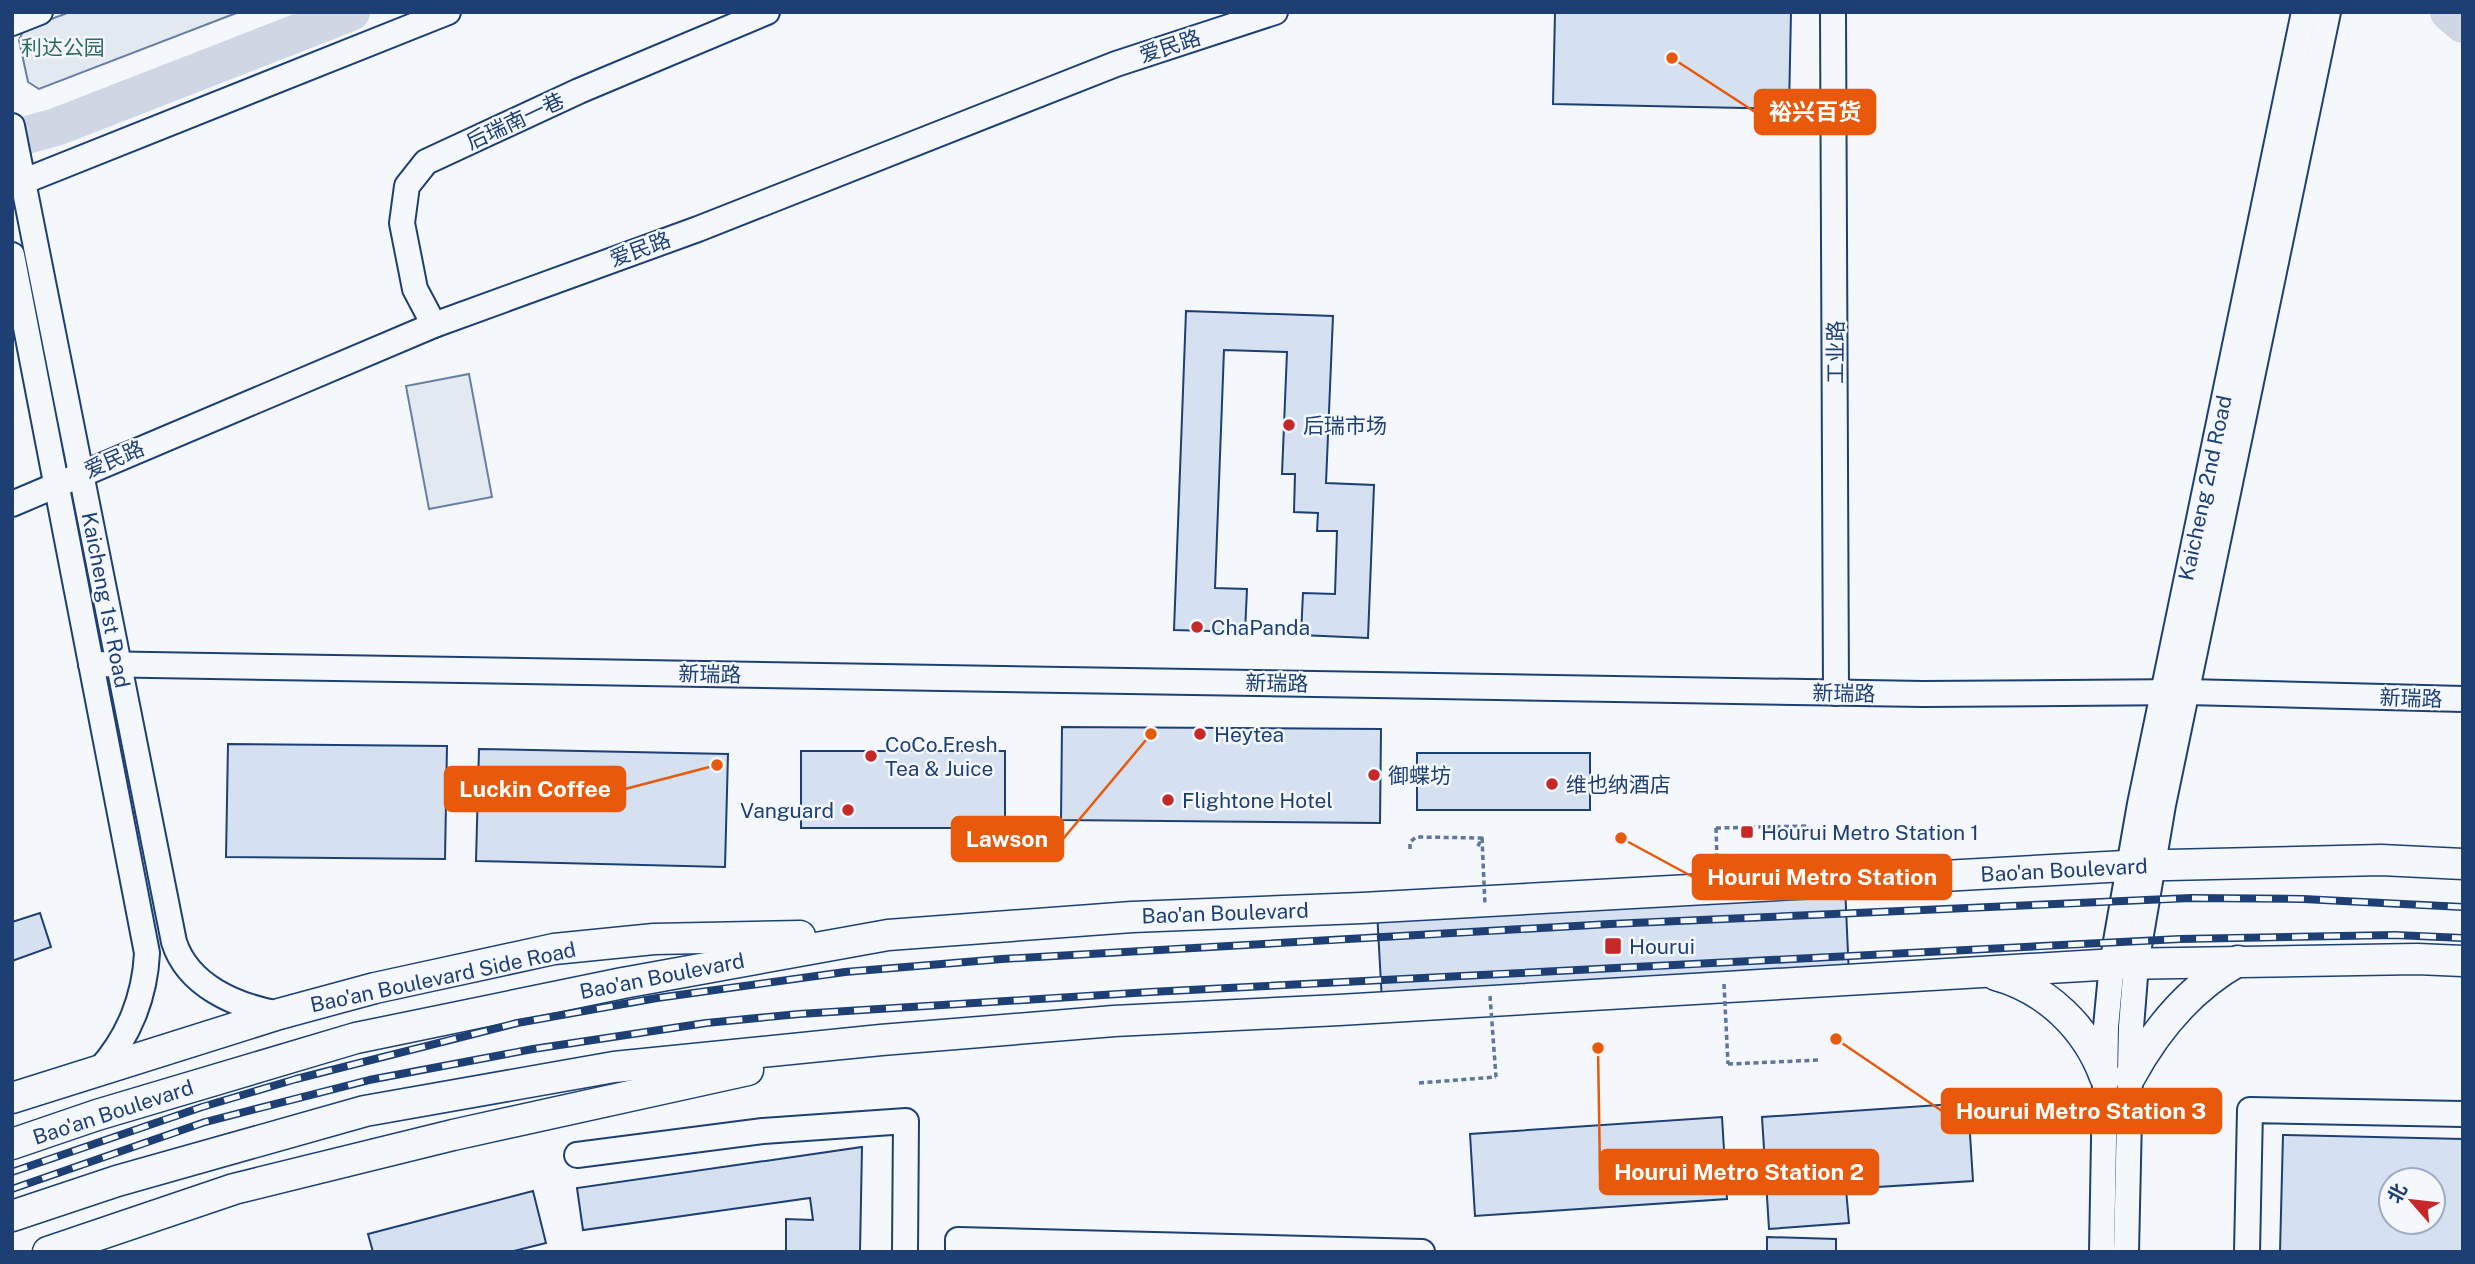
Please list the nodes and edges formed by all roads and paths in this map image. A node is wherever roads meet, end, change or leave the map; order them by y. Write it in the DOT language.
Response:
graph roads {
  1 [pos="40,12"];
  2 [pos="448,12"];
  3 [pos="767,12"];
  4 [pos="1275,12"];
  5 [pos="1833,12"];
  6 [pos="2304,12"];
  7 [pos="2328,12"];
  8 [pos="12,23"];
  9 [pos="12,126"];
  10 [pos="18,178"];
  11 [pos="12,255"];
  12 [pos="433,325"];
  13 [pos="81,473"];
  14 [pos="56,483"];
  15 [pos="12,504"];
  16 [pos="91,664"];
  17 [pos="119,664"];
  18 [pos="2175,692"];
  19 [pos="1836,693"];
  20 [pos="2463,699"];
  21 [pos="1808,835"];
  22 [pos="1482,838"];
  23 [pos="1477,848"];
  24 [pos="1410,849"];
  25 [pos="2463,852"];
  26 [pos="2381,860"];
  27 [pos="2463,864"];
  28 [pos="2141,866"];
  29 [pos="1718,892"];
  30 [pos="1485,905"];
  31 [pos="888,934"];
  32 [pos="2243,961"];
  33 [pos="2463,961"];
  34 [pos="2124,964"];
  35 [pos="1979,972"];
  36 [pos="2463,981"];
  37 [pos="1724,984"];
  38 [pos="1490,996"];
  39 [pos="279,1014"];
  40 [pos="881,1040"];
  41 [pos="1819,1060"];
  42 [pos="100,1069"];
  43 [pos="2118,1077"];
  44 [pos="1419,1083"];
  45 [pos="12,1098"];
  46 [pos="2463,1114"];
  47 [pos="12,1144"];
  48 [pos="576,1155"];
  49 [pos="12,1216"];
  50 [pos="958,1246"];
  51 [pos="47,1252"];
  52 [pos="905,1252"];
  53 [pos="1422,1252"];
  54 [pos="2102,1252"];
  55 [pos="2126,1252"];
  56 [pos="2247,1252"];
  1 -- 8 [label="street"];
  2 -- 10 [label="street"];
  3 -- 12 [label="street, 后瑞南一巷"];
  4 -- 12 [label="street, 爱民路"];
  5 -- 19 [label="street, 工业路"];
  6 -- 18 [label="street, Kaicheng 2nd Road"];
  7 -- 18 [label="street, Kaicheng 2nd Road"];
  9 -- 10 [label="street, Kaicheng 1st Road"];
  10 -- 13 [label="street, Kaicheng 1st Road"];
  11 -- 14 [label="street, Kaicheng 1st Road"];
  12 -- 13 [label="street, 爱民路"];
  13 -- 14 [label="street, 爱民路"];
  13 -- 17 [label="street, Kaicheng 1st Road"];
  14 -- 15 [label="street, 爱民路"];
  14 -- 16 [label="street, Kaicheng 1st Road"];
  16 -- 17 [label="street, 新瑞路"];
  16 -- 42 [label="street, Kaicheng 1st Road"];
  17 -- 19 [label="street, 新瑞路"];
  17 -- 39 [label="street, Kaicheng 1st Road"];
  18 -- 19 [label="street, 新瑞路"];
  18 -- 20 [label="street, 新瑞路"];
  18 -- 28 [label="street, Kaicheng 2nd Road"];
  21 -- 29 [label="path, bridge"];
  22 -- 23 [label="path"];
  22 -- 24 [label="path"];
  22 -- 30 [label="path, bridge"];
  25 -- 26 [label="main road"];
  26 -- 27 [label="main road, Bao'an Boulevard"];
  26 -- 28 [label="main road, Bao'an Boulevard"];
  28 -- 31 [label="main road, Bao'an Boulevard"];
  28 -- 34 [label="street, Kaicheng 2nd Road"];
  31 -- 39 [label="main road, Bao'an Boulevard Side Road"];
  31 -- 47 [label="main road, Bao'an Boulevard"];
  32 -- 33 [label="main road"];
  32 -- 34 [label="main road"];
  32 -- 36 [label="main road"];
  32 -- 43 [label="main road"];
  34 -- 35 [label="main road"];
  34 -- 43 [label="street, Kaicheng 2nd Road"];
  35 -- 40 [label="main road"];
  35 -- 43 [label="main road"];
  37 -- 41 [label="path, bridge"];
  38 -- 44 [label="path, bridge"];
  39 -- 42 [label="main road, Bao'an Boulevard Side Road"];
  40 -- 49 [label="main road"];
  40 -- 51 [label="main road"];
  42 -- 45 [label="main road, Bao'an Boulevard Side Road"];
  43 -- 54 [label="street"];
  43 -- 55 [label="street"];
  46 -- 56 [label="street"];
  48 -- 52 [label="street"];
  50 -- 53 [label="street"];
}
